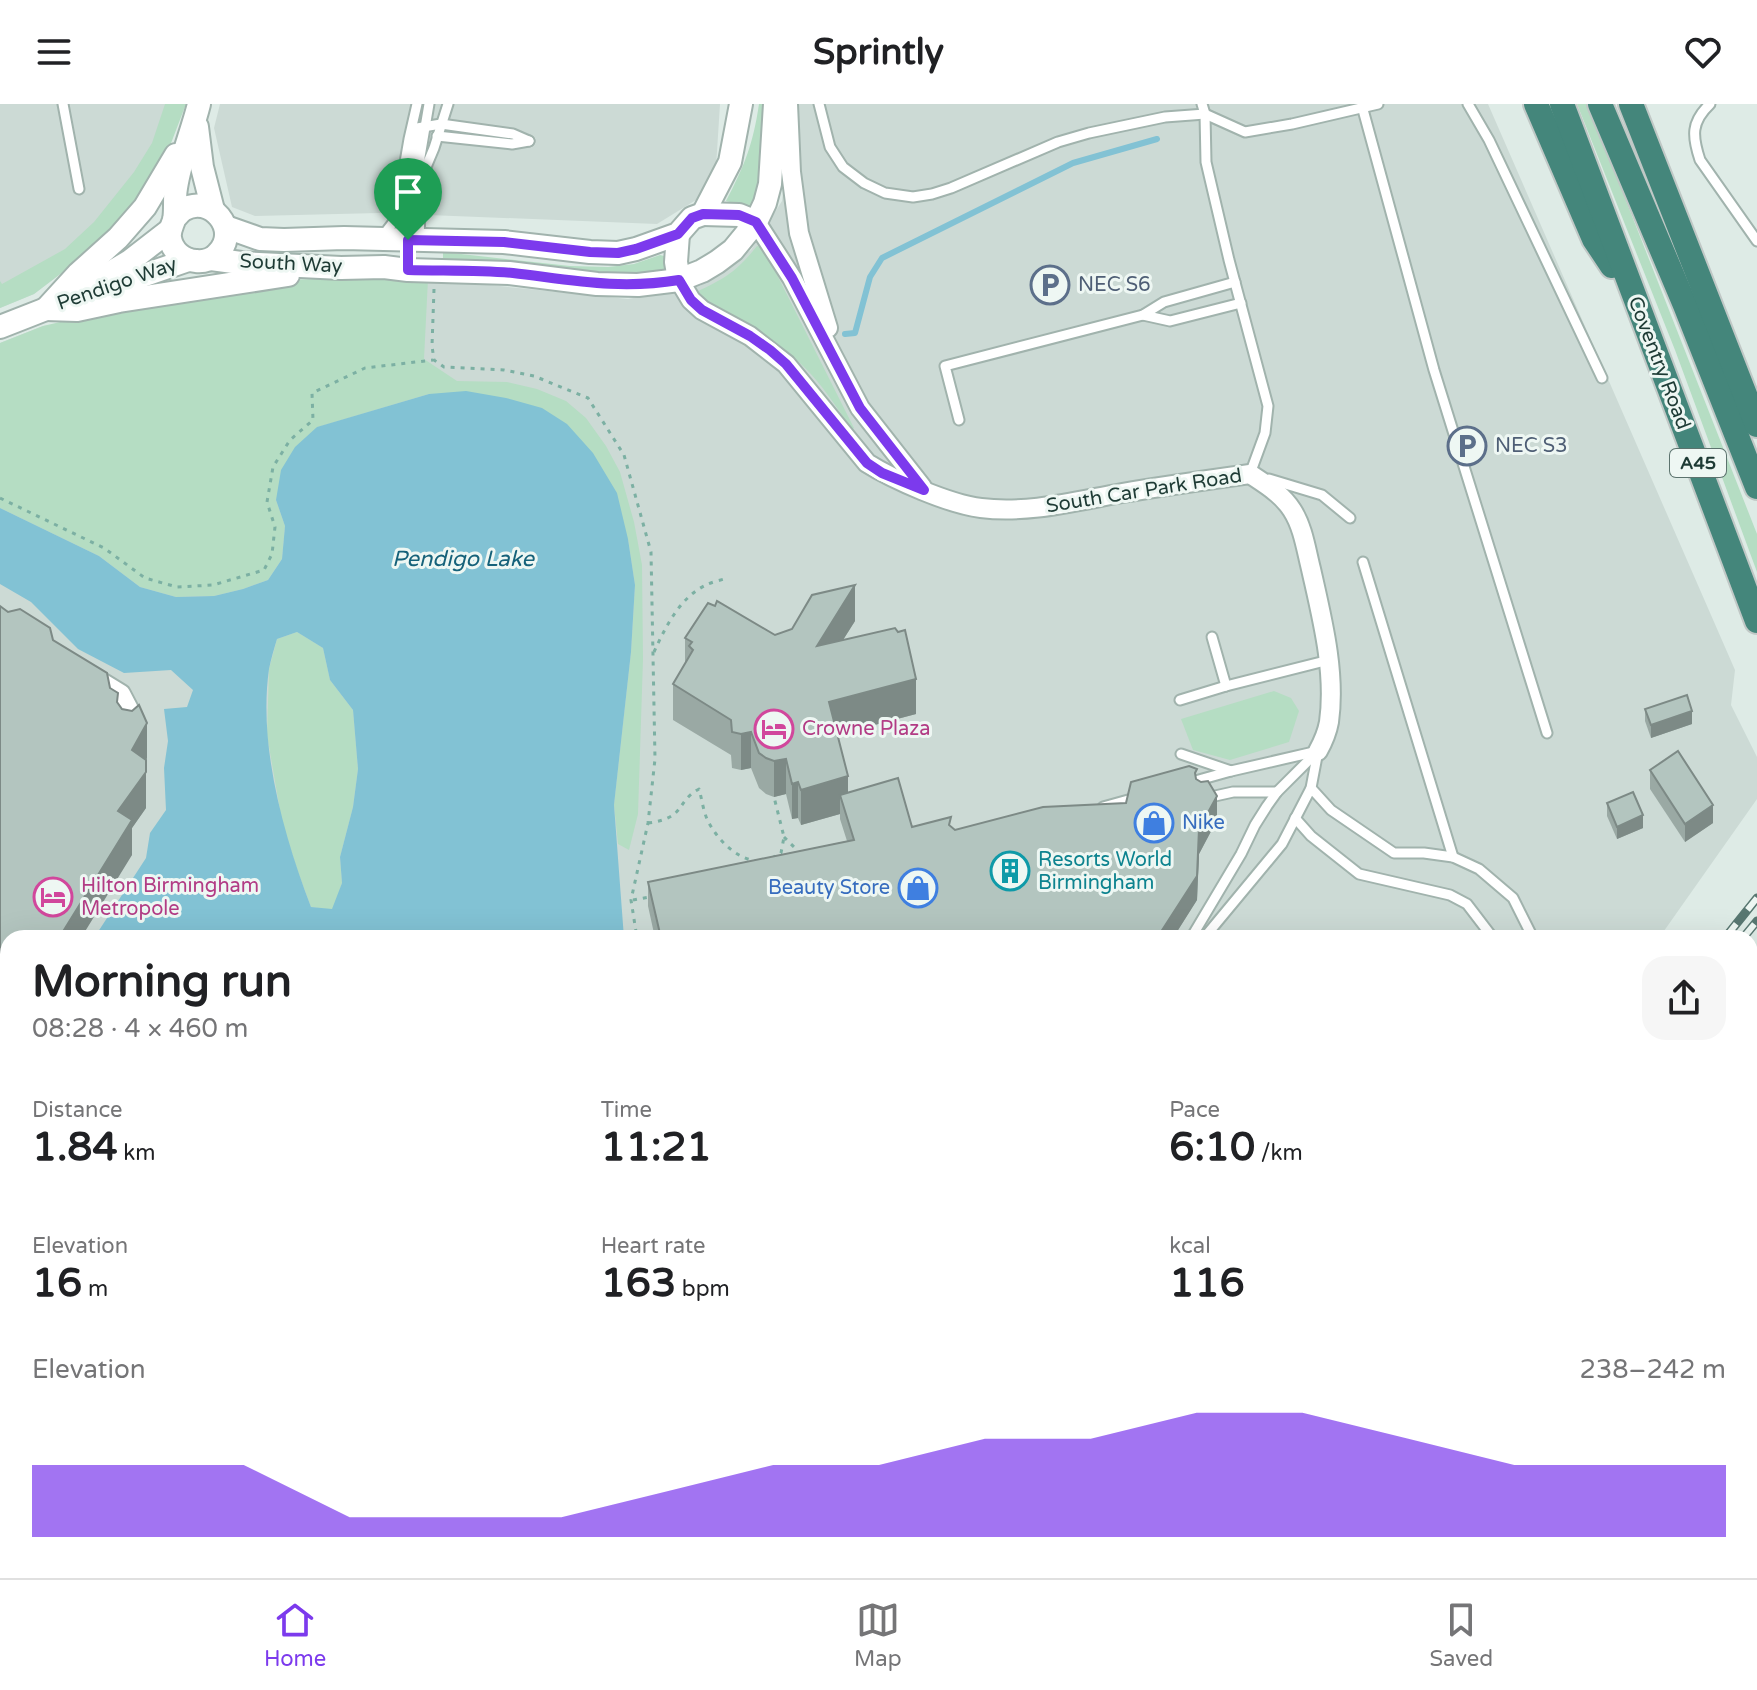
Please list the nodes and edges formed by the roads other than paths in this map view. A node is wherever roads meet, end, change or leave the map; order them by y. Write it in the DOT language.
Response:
graph roads {
  1 [pos="63,104"];
  2 [pos="417,104"];
  3 [pos="429,104"];
  4 [pos="448,104"];
  5 [pos="741,104"];
  6 [pos="775,104"];
  7 [pos="788,104"];
  8 [pos="819,104"];
  9 [pos="1378,104"];
  10 [pos="1468,104"];
  11 [pos="1536,104"];
  12 [pos="1562,104"];
  13 [pos="1600,104"];
  14 [pos="1617,104"];
  15 [pos="1631,104"];
  16 [pos="1710,104"];
  17 [pos="1362,106"];
  18 [pos="1203,109"];
  19 [pos="197,111"];
  20 [pos="441,124"];
  21 [pos="425,127"];
  22 [pos="437,136"];
  23 [pos="512,144"];
  24 [pos="502,153"];
  25 [pos="421,179"];
  26 [pos="79,189"];
  27 [pos="398,201"];
  28 [pos="703,214"];
  29 [pos="219,218"];
  30 [pos="756,222"];
  31 [pos="172,224"];
  32 [pos="678,234"];
  33 [pos="380,240"];
  34 [pos="1757,241"];
  35 [pos="410,252"];
  36 [pos="200,259"];
  37 [pos="341,268"];
  38 [pos="679,280"];
  39 [pos="1235,282"];
  40 [pos="1241,303"];
  41 [pos="1638,305"];
  42 [pos="1685,305"];
  43 [pos="46,309"];
  44 [pos="1143,315"];
  45 [pos="0,327"];
  46 [pos="1602,378"];
  47 [pos="845,381"];
  48 [pos="959,420"];
  49 [pos="1757,425"];
  50 [pos="1250,474"];
  51 [pos="1757,487"];
  52 [pos="924,490"];
  53 [pos="1350,518"];
  54 [pos="1363,562"];
  55 [pos="1757,621"];
  56 [pos="1212,637"];
  57 [pos="1329,660"];
  58 [pos="81,669"];
  59 [pos="1226,686"];
  60 [pos="1180,700"];
  61 [pos="1547,733"];
  62 [pos="129,735"];
  63 [pos="1318,751"];
  64 [pos="1181,754"];
  65 [pos="1231,771"];
  66 [pos="1185,784"];
  67 [pos="1311,788"];
  68 [pos="1154,792"];
  69 [pos="1277,792"];
  70 [pos="1202,799"];
  71 [pos="1093,809"];
  72 [pos="1295,818"];
  73 [pos="1453,857"];
  74 [pos="1196,930"];
  75 [pos="1211,930"];
  76 [pos="1487,930"];
  77 [pos="1529,930"];
  1 -- 26 [label="lane"];
  2 -- 27 [label="lane"];
  3 -- 21 [label="lane"];
  4 -- 20 [label="lane"];
  5 -- 28 [label="street, South Way"];
  6 -- 30 [label="street, South Way"];
  7 -- 47 [label="street"];
  8 -- 18 [label="lane"];
  9 -- 17 [label="lane"];
  10 -- 46 [label="lane"];
  11 -- 41 [label="highway"];
  12 -- 41 [label="highway, Coventry Road / A45"];
  13 -- 42 [label="highway, A45"];
  14 -- 42 [label="highway"];
  15 -- 49 [label="highway"];
  16 -- 34 [label="lane"];
  17 -- 18 [label="lane"];
  17 -- 61 [label="lane"];
  18 -- 39 [label="lane"];
  19 -- 29 [label="street"];
  19 -- 31 [label="street"];
  19 -- 43 [label="street"];
  20 -- 21 [label="lane"];
  20 -- 22 [label="lane"];
  20 -- 23 [label="lane"];
  21 -- 25 [label="lane"];
  21 -- 27 [label="lane"];
  22 -- 23 [label="lane"];
  22 -- 25 [label="lane"];
  23 -- 24 [label="lane"];
  25 -- 35 [label="lane"];
  27 -- 33 [label="lane"];
  28 -- 30 [label="street"];
  28 -- 32 [label="street, South Way"];
  29 -- 31 [label="street"];
  29 -- 33 [label="street, South Way"];
  29 -- 36 [label="street"];
  30 -- 38 [label="street, South Way"];
  30 -- 47 [label="street"];
  31 -- 36 [label="street"];
  31 -- 43 [label="street, Pendigo Way"];
  32 -- 35 [label="street, South Way"];
  32 -- 38 [label="street"];
  33 -- 35 [label="street, South Way"];
  35 -- 37 [label="street, South Way"];
  35 -- 38 [label="street, South Way"];
  36 -- 37 [label="street, South Way"];
  36 -- 43 [label="street, Pendigo Way"];
  37 -- 43 [label="street"];
  38 -- 52 [label="street, South Car Park Road"];
  39 -- 40 [label="lane"];
  39 -- 44 [label="lane"];
  40 -- 44 [label="lane"];
  40 -- 50 [label="lane"];
  41 -- 55 [label="highway, Coventry Road / A45"];
  42 -- 51 [label="highway, A45"];
  43 -- 45 [label="street, Pendigo Way"];
  44 -- 48 [label="lane"];
  47 -- 52 [label="street"];
  50 -- 52 [label="street, South Car Park Road"];
  50 -- 53 [label="lane"];
  50 -- 57 [label="street, South Car Park Road"];
  54 -- 73 [label="lane"];
  56 -- 59 [label="lane"];
  57 -- 59 [label="lane"];
  57 -- 63 [label="street, South Car Park Road"];
  58 -- 62 [label="street"];
  59 -- 60 [label="lane"];
  63 -- 65 [label="lane"];
  63 -- 67 [label="lane, South Car Park Road"];
  63 -- 69 [label="lane"];
  64 -- 65 [label="lane"];
  65 -- 66 [label="lane"];
  67 -- 72 [label="lane, South Car Park Road"];
  67 -- 73 [label="lane"];
  68 -- 71 [label="lane"];
  69 -- 70 [label="lane"];
  69 -- 74 [label="lane"];
  72 -- 75 [label="lane, South Car Park Road"];
  72 -- 76 [label="lane"];
  73 -- 77 [label="lane"];
}
